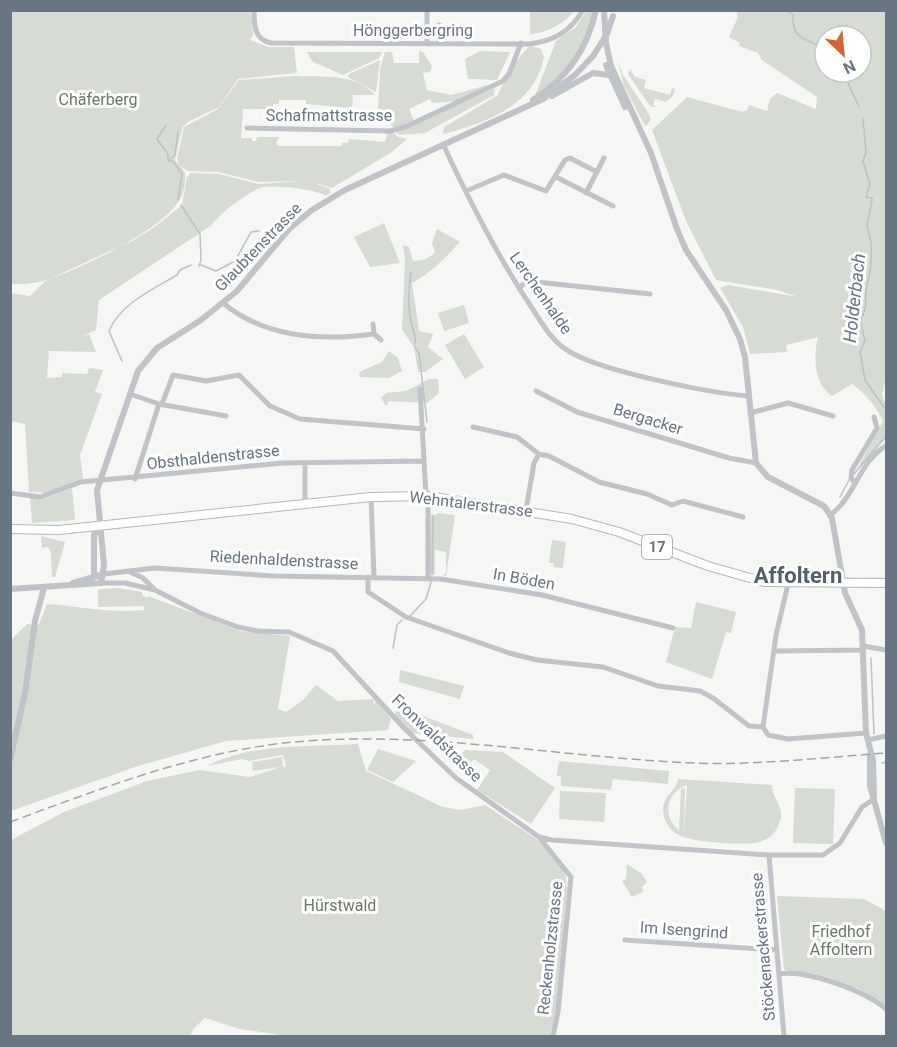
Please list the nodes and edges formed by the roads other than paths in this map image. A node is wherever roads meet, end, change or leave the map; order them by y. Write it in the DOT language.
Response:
graph roads {
  1 [pos="254,10"];
  2 [pos="583,10"];
  3 [pos="600,10"];
  4 [pos="427,12"];
  5 [pos="614,14"];
  6 [pos="439,25"];
  7 [pos="427,43"];
  8 [pos="439,43"];
  9 [pos="521,44"];
  10 [pos="609,75"];
  11 [pos="543,99"];
  12 [pos="525,106"];
  13 [pos="247,128"];
  14 [pos="640,132"];
  15 [pos="443,144"];
  16 [pos="604,158"];
  17 [pos="597,172"];
  18 [pos="556,177"];
  19 [pos="466,191"];
  20 [pos="586,192"];
  21 [pos="613,206"];
  22 [pos="519,288"];
  23 [pos="650,294"];
  24 [pos="223,303"];
  25 [pos="373,324"];
  26 [pos="374,334"];
  27 [pos="381,340"];
  28 [pos="420,389"];
  29 [pos="536,391"];
  30 [pos="130,394"];
  31 [pos="749,396"];
  32 [pos="161,404"];
  33 [pos="750,413"];
  34 [pos="226,416"];
  35 [pos="833,416"];
  36 [pos="874,417"];
  37 [pos="473,427"];
  38 [pos="424,429"];
  39 [pos="886,446"];
  40 [pos="539,454"];
  41 [pos="423,461"];
  42 [pos="304,463"];
  43 [pos="756,463"];
  44 [pos="135,479"];
  45 [pos="99,482"];
  46 [pos="854,482"];
  47 [pos="10,493"];
  48 [pos="427,496"];
  49 [pos="371,497"];
  50 [pos="305,504"];
  51 [pos="526,510"];
  52 [pos="830,515"];
  53 [pos="742,517"];
  54 [pos="99,526"];
  55 [pos="10,530"];
  56 [pos="155,568"];
  57 [pos="127,571"];
  58 [pos="104,574"];
  59 [pos="94,576"];
  60 [pos="371,577"];
  61 [pos="144,578"];
  62 [pos="428,578"];
  63 [pos="844,582"];
  64 [pos="101,583"];
  65 [pos="125,583"];
  66 [pos="886,583"];
  67 [pos="788,584"];
  68 [pos="70,585"];
  69 [pos="134,585"];
  70 [pos="44,588"];
  71 [pos="10,589"];
  72 [pos="155,590"];
  73 [pos="673,628"];
  74 [pos="863,648"];
  75 [pos="886,650"];
  76 [pos="774,651"];
  77 [pos="763,727"];
  78 [pos="886,736"];
  79 [pos="867,737"];
  80 [pos="10,760"];
  81 [pos="874,799"];
  82 [pos="540,837"];
  83 [pos="886,843"];
  84 [pos="769,855"];
  85 [pos="625,940"];
  86 [pos="776,950"];
  87 [pos="778,974"];
  88 [pos="886,1009"];
  89 [pos="553,1036"];
  90 [pos="784,1036"];
  1 -- 7 [label="street, Hönggerbergring"];
  2 -- 9 [label="street, Hönggerbergring"];
  3 -- 10 [label="street"];
  3 -- 12 [label="street, Glaubtenstrasse"];
  3 -- 14 [label="street"];
  4 -- 7 [label="street"];
  5 -- 11 [label="street, Glaubtenstrasse, bridge"];
  6 -- 8 [label="street"];
  7 -- 8 [label="street, Hönggerbergring"];
  8 -- 9 [label="street, Hönggerbergring"];
  9 -- 13 [label="street, Schafmattstrasse"];
  10 -- 11 [label="street"];
  10 -- 14 [label="street"];
  11 -- 12 [label="street, Glaubtenstrasse"];
  12 -- 15 [label="street, Glaubtenstrasse"];
  14 -- 31 [label="street"];
  15 -- 19 [label="street, Lerchenhalde"];
  15 -- 24 [label="street, Glaubtenstrasse"];
  16 -- 17 [label="street"];
  17 -- 18 [label="street"];
  17 -- 20 [label="street"];
  18 -- 19 [label="street"];
  18 -- 20 [label="street"];
  19 -- 22 [label="street, Lerchenhalde"];
  20 -- 21 [label="street"];
  22 -- 23 [label="street"];
  22 -- 31 [label="street, Lerchenhalde"];
  24 -- 26 [label="street"];
  24 -- 30 [label="street, Glaubtenstrasse"];
  25 -- 26 [label="street"];
  26 -- 27 [label="street"];
  28 -- 38 [label="street"];
  29 -- 43 [label="street, Bergacker"];
  30 -- 32 [label="street"];
  30 -- 45 [label="street, Glaubtenstrasse"];
  31 -- 33 [label="street"];
  32 -- 34 [label="street"];
  32 -- 38 [label="street"];
  32 -- 44 [label="street"];
  33 -- 35 [label="street"];
  33 -- 43 [label="street"];
  36 -- 46 [label="street"];
  37 -- 40 [label="street"];
  38 -- 41 [label="street"];
  39 -- 46 [label="street"];
  40 -- 51 [label="street"];
  40 -- 53 [label="street"];
  41 -- 42 [label="street, Obsthaldenstrasse"];
  41 -- 48 [label="street"];
  42 -- 44 [label="street, Obsthaldenstrasse"];
  42 -- 50 [label="street"];
  43 -- 52 [label="street"];
  44 -- 45 [label="street, Obsthaldenstrasse"];
  45 -- 47 [label="street, Obsthaldenstrasse"];
  45 -- 54 [label="street, Glaubtenstrasse"];
  46 -- 52 [label="street"];
  48 -- 49 [label="main road, Wehntalerstrasse / 17"];
  48 -- 51 [label="main road, Wehntalerstrasse / 17"];
  48 -- 62 [label="street"];
  49 -- 50 [label="main road, Wehntalerstrasse / 17"];
  49 -- 60 [label="street"];
  50 -- 54 [label="main road, Wehntalerstrasse / 17"];
  51 -- 67 [label="main road, Wehntalerstrasse / 17"];
  52 -- 63 [label="street"];
  54 -- 55 [label="main road, Wehntalerstrasse / 17"];
  54 -- 58 [label="street"];
  54 -- 59 [label="street"];
  56 -- 57 [label="street, Riedenhaldenstrasse"];
  56 -- 60 [label="street, Riedenhaldenstrasse"];
  56 -- 61 [label="street"];
  57 -- 58 [label="street, Riedenhaldenstrasse"];
  57 -- 61 [label="street, Fronwaldstrasse"];
  57 -- 65 [label="street"];
  58 -- 59 [label="street"];
  58 -- 64 [label="street"];
  59 -- 64 [label="street"];
  59 -- 68 [label="street"];
  60 -- 62 [label="street, In Böden"];
  60 -- 77 [label="street, Riedenhaldenstrasse"];
  61 -- 69 [label="street"];
  61 -- 72 [label="street, Fronwaldstrasse"];
  62 -- 73 [label="street, In Böden"];
  63 -- 66 [label="main road, Wehntalerstrasse / 17"];
  63 -- 67 [label="main road, Wehntalerstrasse / 17"];
  63 -- 74 [label="street"];
  64 -- 65 [label="street, Fronwaldstrasse"];
  64 -- 68 [label="street"];
  65 -- 69 [label="street, Fronwaldstrasse"];
  67 -- 76 [label="street"];
  68 -- 70 [label="street"];
  69 -- 72 [label="street, Fronwaldstrasse"];
  70 -- 71 [label="street"];
  70 -- 80 [label="street"];
  72 -- 82 [label="street, Fronwaldstrasse"];
  74 -- 75 [label="street"];
  74 -- 76 [label="street"];
  74 -- 79 [label="street"];
  76 -- 77 [label="street"];
  77 -- 79 [label="street, Riedenhaldenstrasse"];
  78 -- 79 [label="street, Riedenhaldenstrasse"];
  79 -- 81 [label="street"];
  81 -- 83 [label="street"];
  81 -- 84 [label="street, Fronwaldstrasse"];
  82 -- 84 [label="street, Fronwaldstrasse"];
  82 -- 89 [label="street, Reckenholzstrasse"];
  84 -- 86 [label="street, Stöckenackerstrasse"];
  85 -- 86 [label="street, Im Isengrind"];
  86 -- 87 [label="street, Stöckenackerstrasse"];
  87 -- 88 [label="street"];
  87 -- 90 [label="street, Stöckenackerstrasse"];
}
